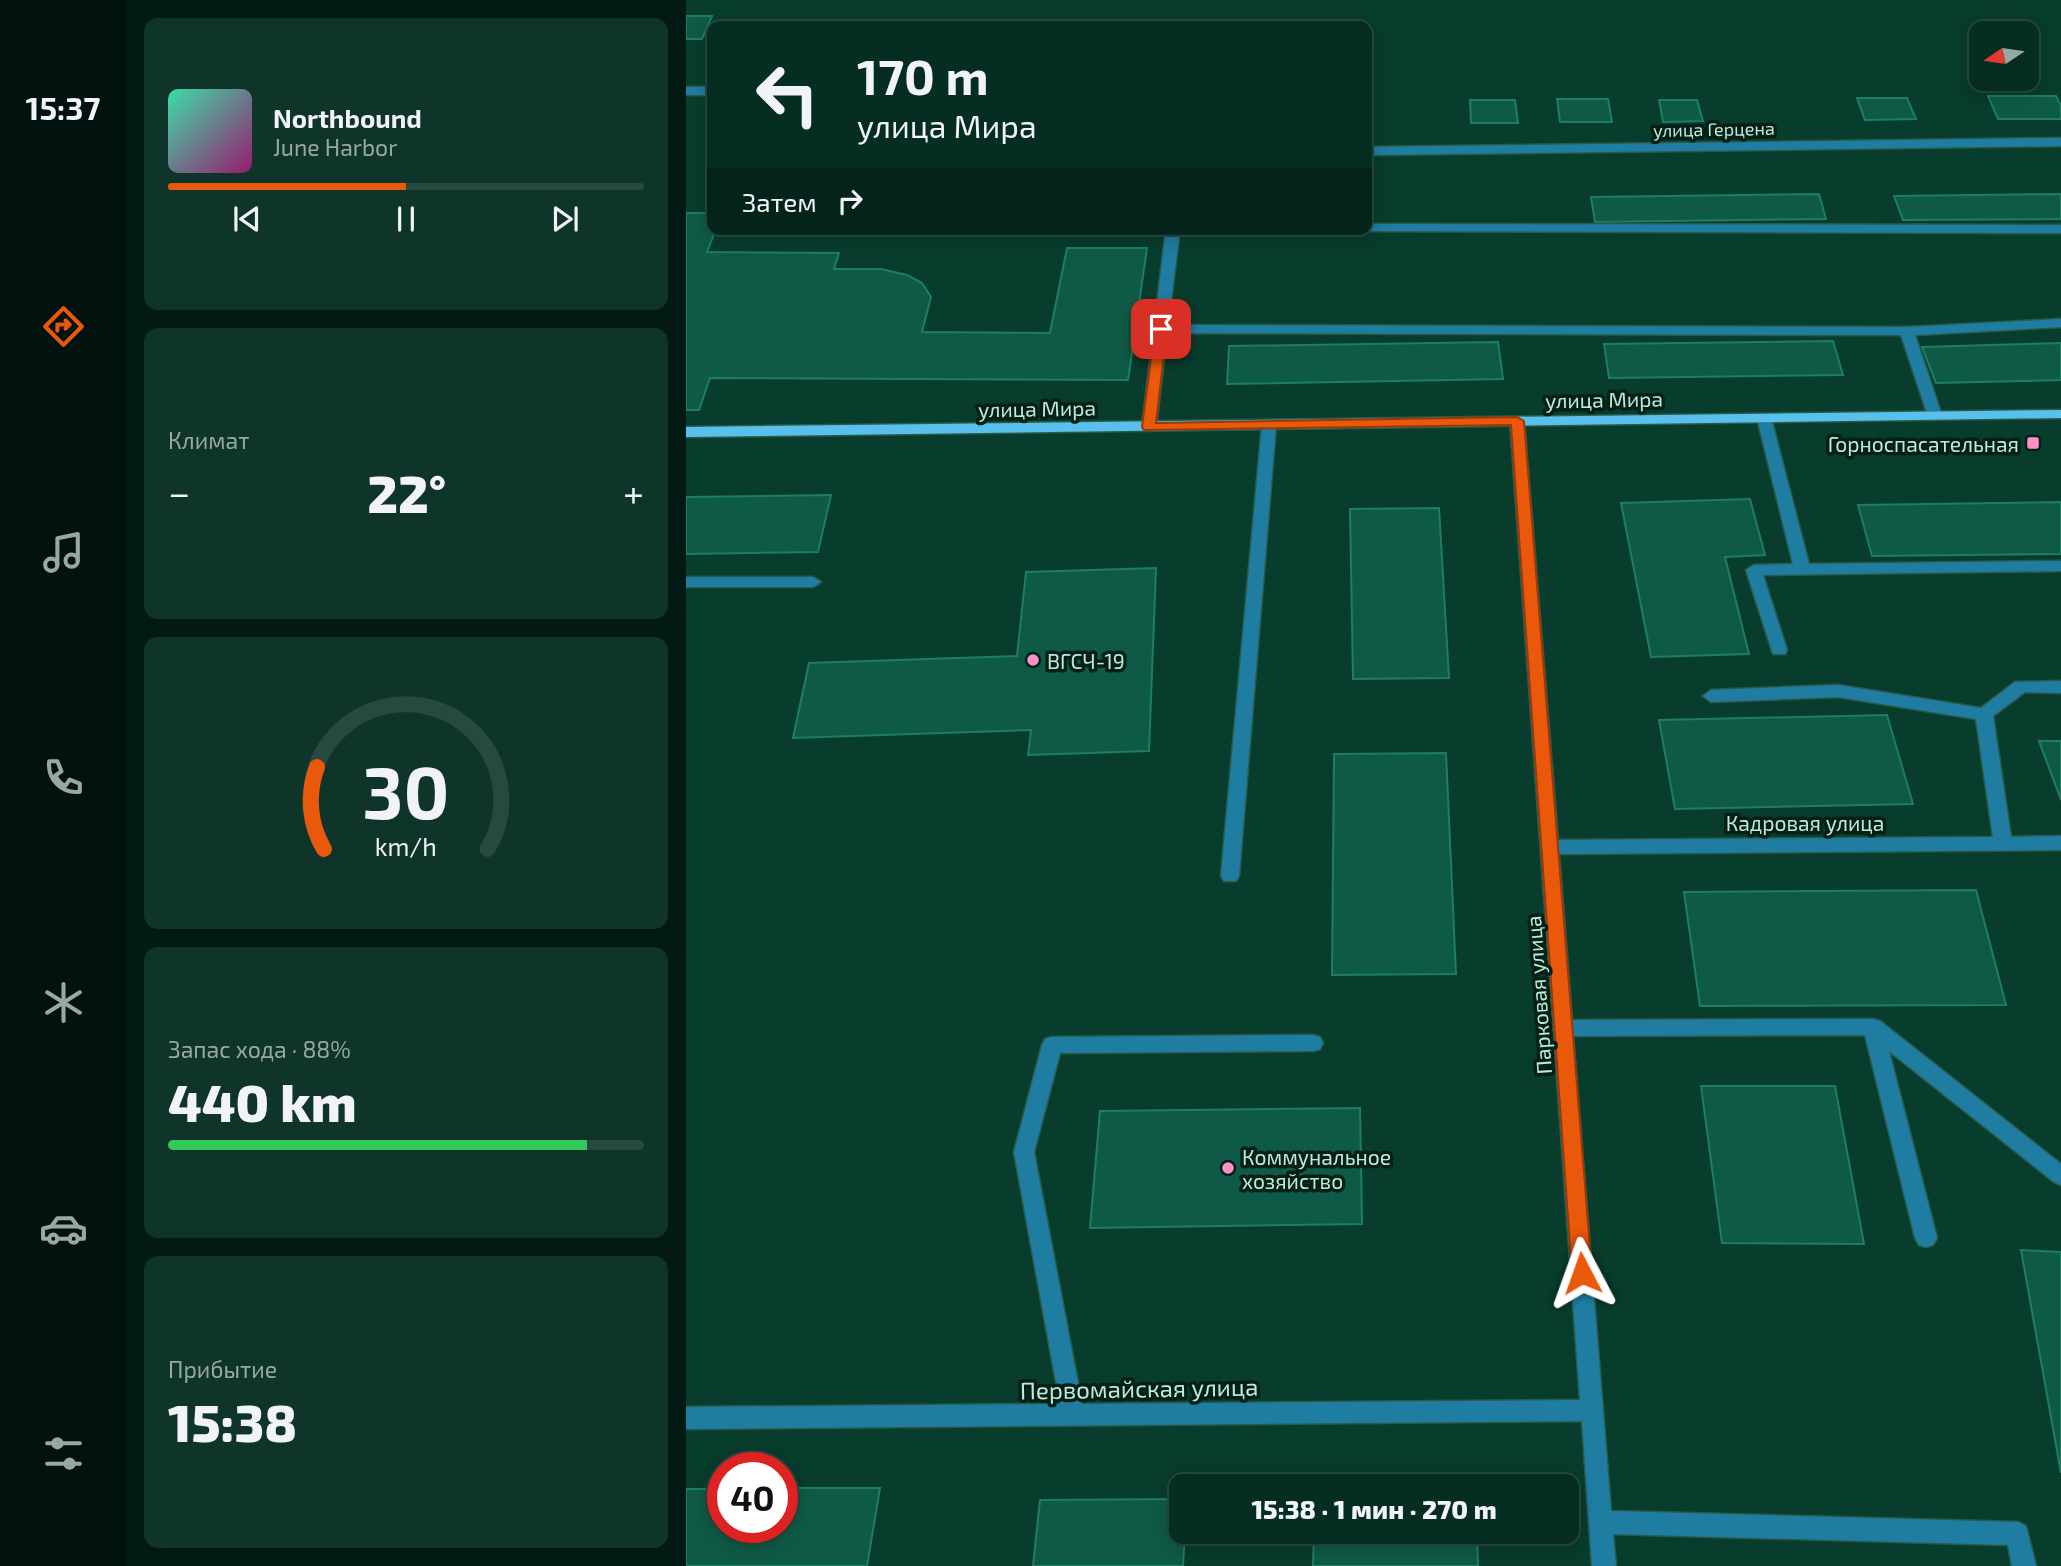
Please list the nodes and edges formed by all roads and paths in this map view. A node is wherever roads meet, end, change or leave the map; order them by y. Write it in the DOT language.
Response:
graph roads {
  1 [pos="686,91"];
  2 [pos="707,91"];
  3 [pos="2061,142"];
  4 [pos="1372,151"];
  5 [pos="1372,228"];
  6 [pos="2061,229"];
  7 [pos="1172,235"];
  8 [pos="2061,323"];
  9 [pos="1161,329"];
  10 [pos="1907,331"];
  11 [pos="2061,414"];
  12 [pos="1935,416"];
  13 [pos="1764,418"];
  14 [pos="1517,421"];
  15 [pos="1269,425"];
  16 [pos="1149,427"];
  17 [pos="686,432"];
  18 [pos="2061,566"];
  19 [pos="1802,569"];
  20 [pos="686,582"];
  21 [pos="813,582"];
  22 [pos="1779,650"];
  23 [pos="2061,687"];
  24 [pos="1711,696"];
  25 [pos="1984,714"];
  26 [pos="2061,843"];
  27 [pos="2003,844"];
  28 [pos="1549,847"];
  29 [pos="1230,876"];
  30 [pos="1873,1027"];
  31 [pos="1563,1028"];
  32 [pos="1313,1043"];
  33 [pos="2061,1176"];
  34 [pos="1926,1238"];
  35 [pos="1592,1410"];
  36 [pos="1073,1415"];
  37 [pos="686,1418"];
  38 [pos="1601,1522"];
  39 [pos="1604,1566"];
  40 [pos="2024,1566"];
  1 -- 2 [label="street"];
  3 -- 4 [label="street, улица Герцена"];
  5 -- 6 [label="street"];
  7 -- 9 [label="street"];
  8 -- 10 [label="street"];
  9 -- 10 [label="street"];
  9 -- 16 [label="street"];
  10 -- 12 [label="street"];
  11 -- 12 [label="main road, улица Мира"];
  12 -- 13 [label="main road, улица Мира"];
  13 -- 14 [label="main road, улица Мира"];
  13 -- 19 [label="street"];
  14 -- 15 [label="main road, улица Мира"];
  14 -- 28 [label="street, Парковая улица"];
  15 -- 16 [label="main road, улица Мира"];
  15 -- 29 [label="street"];
  16 -- 17 [label="main road, улица Мира"];
  18 -- 19 [label="street"];
  19 -- 22 [label="street"];
  20 -- 21 [label="street"];
  23 -- 25 [label="street"];
  24 -- 25 [label="street"];
  25 -- 27 [label="street"];
  26 -- 27 [label="street, Кадровая улица"];
  27 -- 28 [label="street, Кадровая улица"];
  28 -- 31 [label="street, Парковая улица"];
  30 -- 31 [label="street"];
  30 -- 33 [label="street"];
  30 -- 34 [label="street"];
  31 -- 35 [label="street, Парковая улица"];
  32 -- 36 [label="street"];
  35 -- 36 [label="street, Первомайская улица"];
  35 -- 38 [label="street, Парковая улица"];
  36 -- 37 [label="street, Первомайская улица"];
  38 -- 39 [label="street, Парковая улица"];
  38 -- 40 [label="street"];
}
